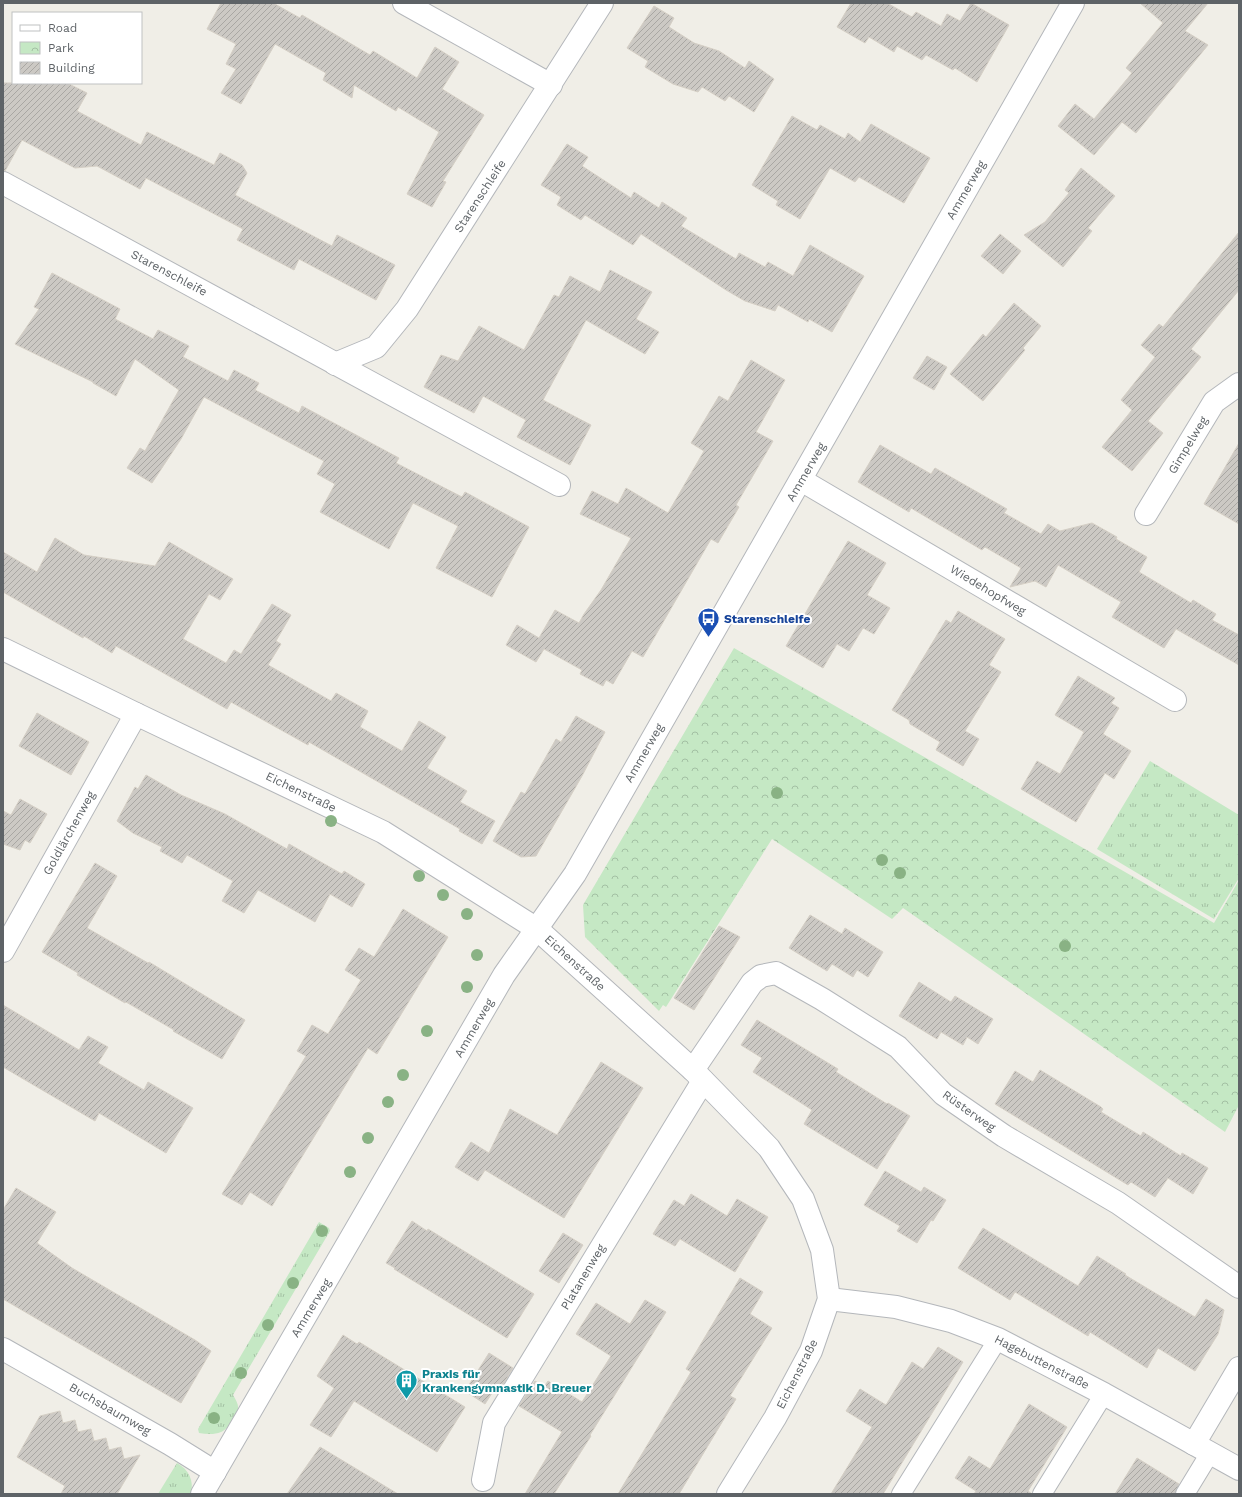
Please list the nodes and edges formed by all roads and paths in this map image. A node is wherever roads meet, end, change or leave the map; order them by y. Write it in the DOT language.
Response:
graph roads {
  1 [pos="404,3"];
  2 [pos="602,3"];
  3 [pos="1073,3"];
  4 [pos="551,85"];
  5 [pos="3,183"];
  6 [pos="335,364"];
  7 [pos="1239,384"];
  8 [pos="801,480"];
  9 [pos="559,485"];
  10 [pos="1146,514"];
  11 [pos="3,649"];
  12 [pos="1175,700"];
  13 [pos="136,714"];
  14 [pos="537,929"];
  15 [pos="3,951"];
  16 [pos="698,1076"];
  17 [pos="1239,1287"];
  18 [pos="829,1299"];
  19 [pos="998,1338"];
  20 [pos="3,1349"];
  21 [pos="1239,1368"];
  22 [pos="1104,1394"];
  23 [pos="1202,1449"];
  24 [pos="1239,1469"];
  25 [pos="215,1472"];
  26 [pos="483,1480"];
  27 [pos="202,1494"];
  28 [pos="728,1494"];
  29 [pos="901,1494"];
  30 [pos="1042,1494"];
  31 [pos="1185,1494"];
  1 -- 4 [label="street"];
  2 -- 4 [label="street, Starenschleife"];
  3 -- 8 [label="street, Ammerweg"];
  4 -- 6 [label="street, Starenschleife"];
  5 -- 6 [label="street, Starenschleife"];
  6 -- 9 [label="street, Starenschleife"];
  7 -- 10 [label="street, Gimpelweg"];
  8 -- 12 [label="street, Wiedehopfweg"];
  8 -- 14 [label="street, Ammerweg"];
  11 -- 13 [label="street, Eichenstraße"];
  13 -- 14 [label="street, Eichenstraße"];
  13 -- 15 [label="street, Goldlärchenweg"];
  14 -- 16 [label="street, Eichenstraße"];
  14 -- 25 [label="street, Ammerweg"];
  16 -- 17 [label="street, Rüsterweg"];
  16 -- 18 [label="street, Eichenstraße"];
  16 -- 26 [label="street, Platanenweg"];
  18 -- 19 [label="street, Hagebuttenstraße"];
  18 -- 28 [label="street, Eichenstraße"];
  19 -- 22 [label="street, Hagebuttenstraße"];
  19 -- 29 [label="lane"];
  20 -- 25 [label="street, Buchsbaumweg"];
  21 -- 23 [label="street"];
  22 -- 23 [label="street, Hagebuttenstraße"];
  22 -- 30 [label="lane"];
  23 -- 24 [label="street, Hagebuttenstraße"];
  23 -- 31 [label="lane"];
  25 -- 27 [label="street, Ammerweg"];
}
